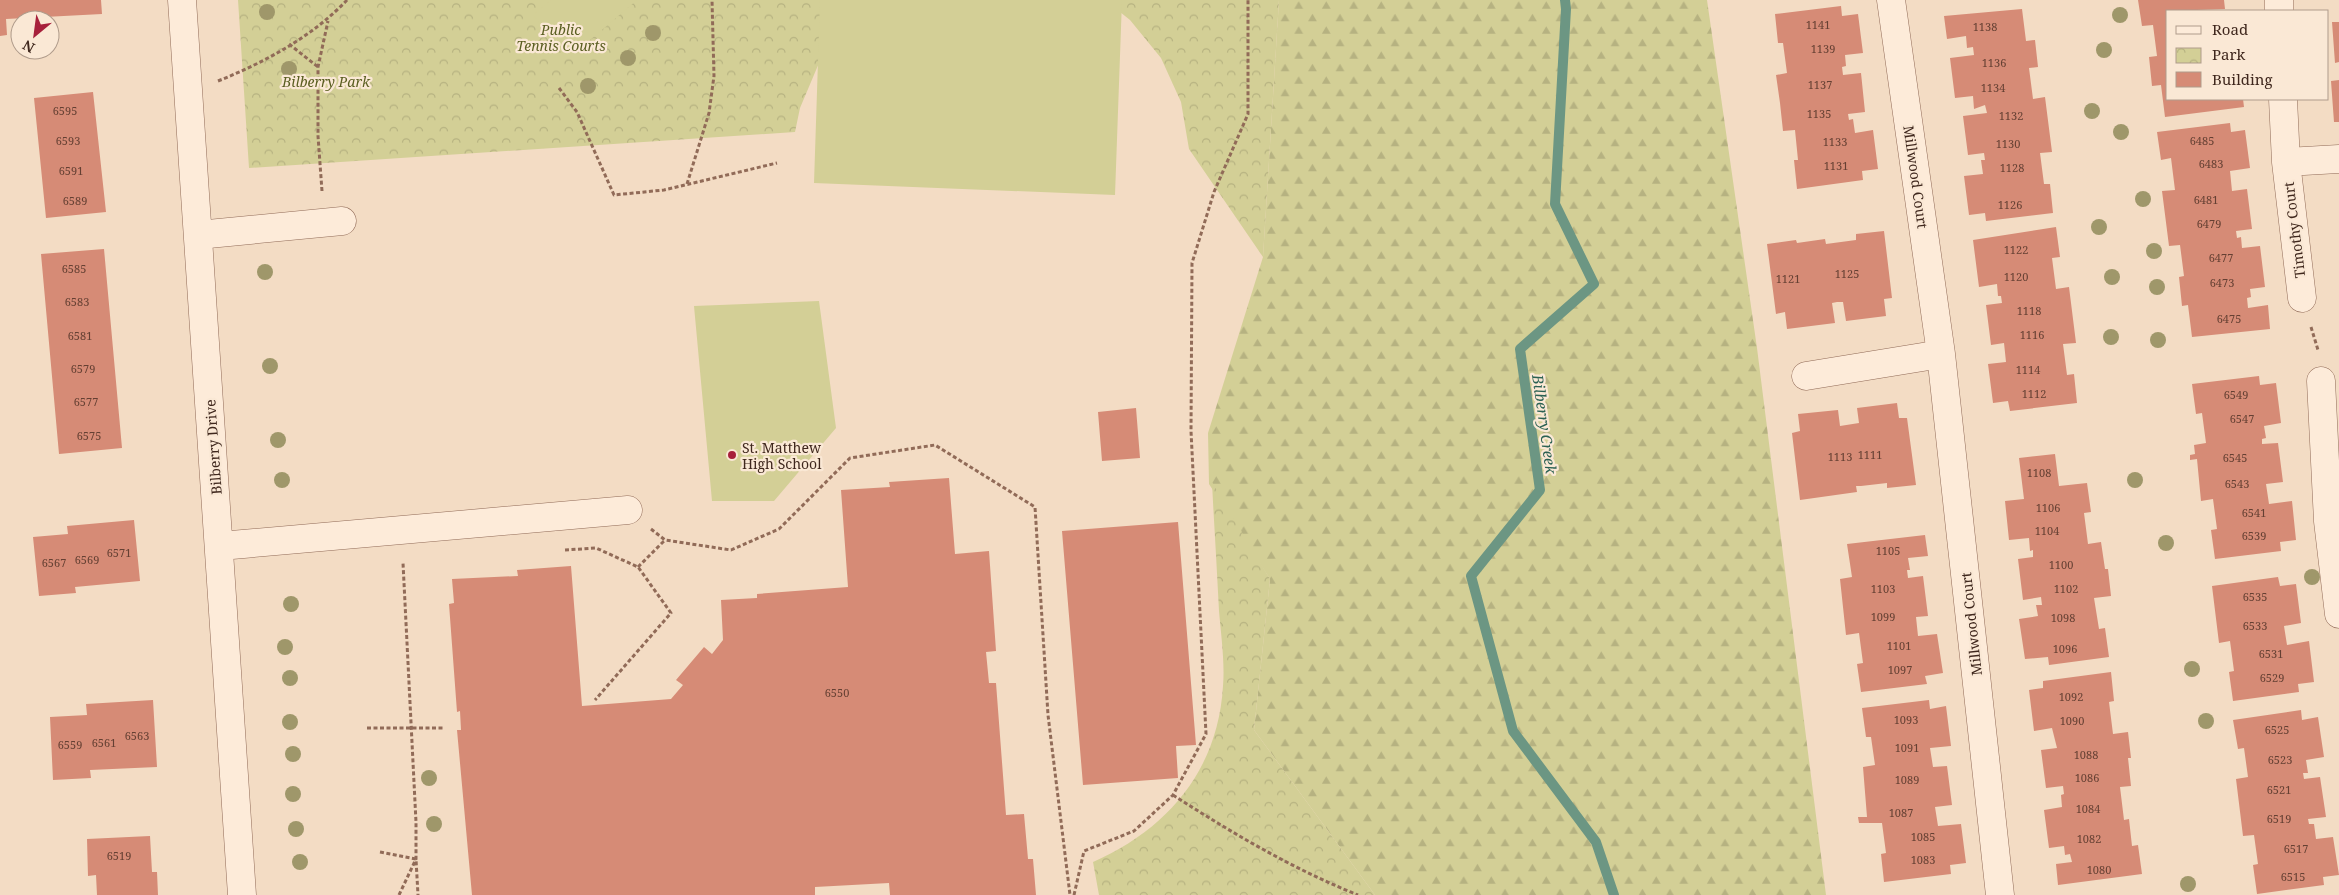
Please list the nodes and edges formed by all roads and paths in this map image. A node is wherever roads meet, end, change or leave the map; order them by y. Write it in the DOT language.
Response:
graph roads {
  1 [pos="182,0"];
  2 [pos="347,0"];
  3 [pos="712,0"];
  4 [pos="1248,0"];
  5 [pos="1891,0"];
  6 [pos="328,20"];
  7 [pos="289,44"];
  8 [pos="318,67"];
  9 [pos="559,88"];
  10 [pos="189,94"];
  11 [pos="2283,100"];
  12 [pos="2339,159"];
  13 [pos="777,162"];
  14 [pos="2286,162"];
  15 [pos="687,184"];
  16 [pos="333,222"];
  17 [pos="198,235"];
  18 [pos="2302,298"];
  19 [pos="1941,354"];
  20 [pos="1806,376"];
  21 [pos="2321,381"];
  22 [pos="628,510"];
  23 [pos="2334,521"];
  24 [pos="356,534"];
  25 [pos="665,540"];
  26 [pos="220,546"];
  27 [pos="556,550"];
  28 [pos="412,562"];
  29 [pos="403,563"];
  30 [pos="638,567"];
  31 [pos="2339,614"];
  32 [pos="595,700"];
  33 [pos="367,728"];
  34 [pos="410,728"];
  35 [pos="443,728"];
  36 [pos="1173,795"];
  37 [pos="380,852"];
  38 [pos="416,859"];
  39 [pos="242,895"];
  40 [pos="399,895"];
  41 [pos="418,895"];
  42 [pos="1072,895"];
  43 [pos="1358,895"];
  44 [pos="2000,895"];
  1 -- 10 [label="street, Bilberry Drive"];
  2 -- 6 [label="path"];
  3 -- 15 [label="path"];
  4 -- 36 [label="path"];
  5 -- 19 [label="street, Millwood Court"];
  6 -- 7 [label="path"];
  6 -- 8 [label="path"];
  7 -- 8 [label="path"];
  7 -- 10 [label="path"];
  8 -- 16 [label="path"];
  9 -- 15 [label="path"];
  10 -- 17 [label="street, Bilberry Drive"];
  11 -- 14 [label="street, Timothy Court"];
  12 -- 14 [label="street, Timothy Court"];
  13 -- 15 [label="path"];
  14 -- 18 [label="street, Timothy Court"];
  16 -- 17 [label="street"];
  17 -- 26 [label="street, Bilberry Drive"];
  18 -- 21 [label="path"];
  19 -- 20 [label="street"];
  19 -- 44 [label="street, Millwood Court"];
  21 -- 23 [label="street"];
  22 -- 24 [label="street"];
  22 -- 25 [label="path"];
  23 -- 31 [label="street"];
  24 -- 26 [label="street"];
  24 -- 29 [label="path"];
  25 -- 30 [label="path"];
  25 -- 42 [label="path"];
  26 -- 39 [label="street, Bilberry Drive"];
  27 -- 30 [label="path"];
  28 -- 29 [label="path"];
  29 -- 34 [label="path"];
  30 -- 32 [label="path"];
  33 -- 34 [label="path"];
  34 -- 35 [label="path"];
  34 -- 38 [label="path"];
  36 -- 42 [label="path"];
  36 -- 43 [label="path"];
  37 -- 38 [label="path"];
  38 -- 40 [label="path"];
  38 -- 41 [label="path"];
}
